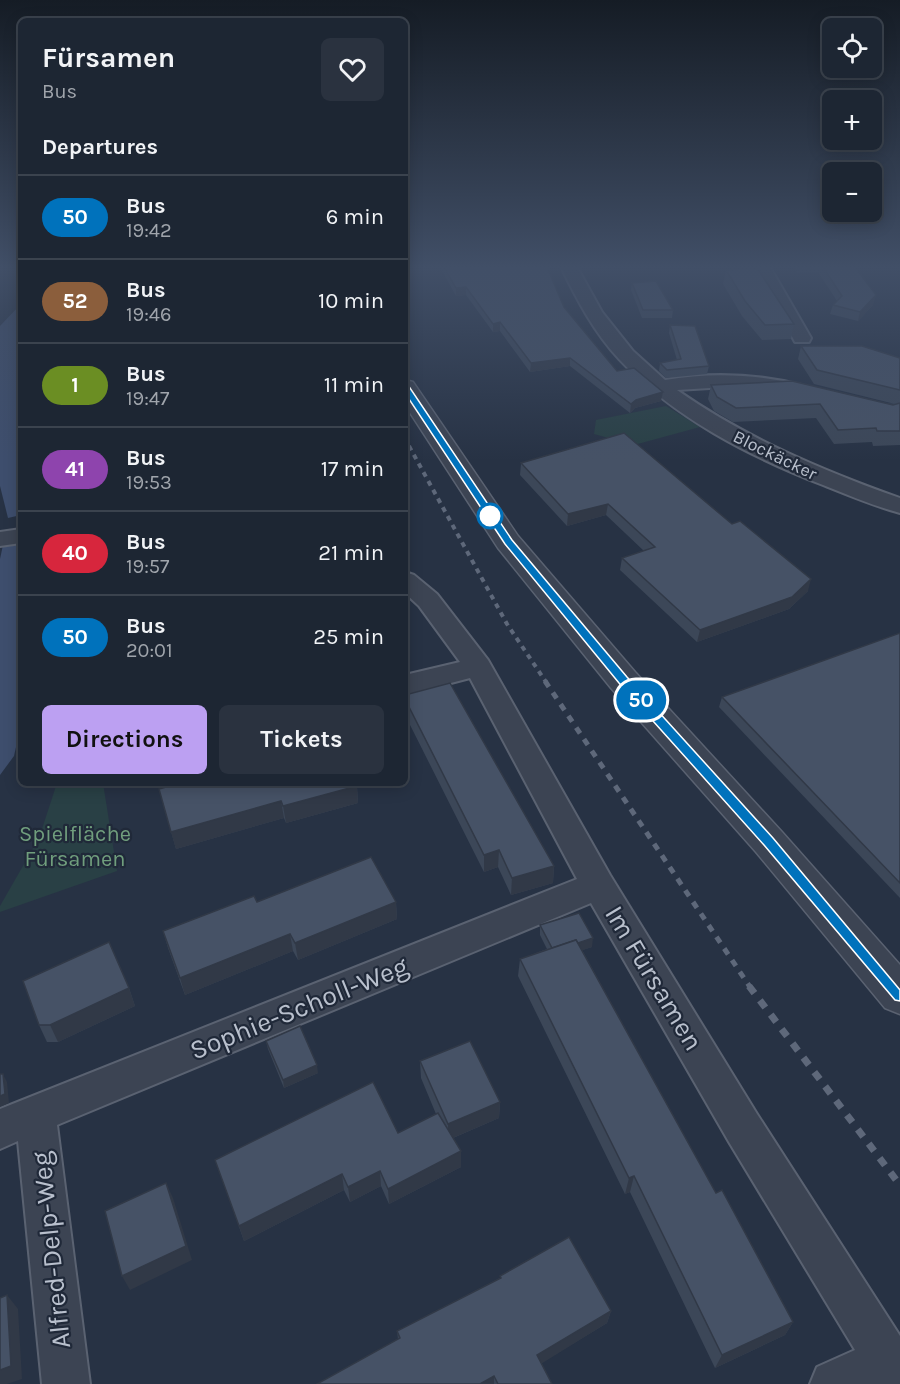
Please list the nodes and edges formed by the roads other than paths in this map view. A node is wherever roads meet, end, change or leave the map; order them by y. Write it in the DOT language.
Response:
graph roads {
  1 [pos="606,332"];
  2 [pos="798,332"];
  3 [pos="802,338"];
  4 [pos="659,387"];
  5 [pos="808,391"];
  6 [pos="408,392"];
  7 [pos="900,506"];
  8 [pos="18,536"];
  9 [pos="0,539"];
  10 [pos="408,583"];
  11 [pos="478,667"];
  12 [pos="408,684"];
  13 [pos="598,885"];
  14 [pos="900,995"];
  15 [pos="18,1123"];
  16 [pos="894,1369"];
  17 [pos="66,1384"];
  18 [pos="834,1384"];
  1 -- 4 [label="street, Blockäcker"];
  2 -- 3 [label="street"];
  4 -- 5 [label="street"];
  4 -- 7 [label="street, Blockäcker"];
  6 -- 14 [label="street"];
  8 -- 9 [label="street"];
  10 -- 11 [label="street, Im Fürsamen"];
  11 -- 12 [label="street"];
  11 -- 13 [label="street, Im Fürsamen"];
  13 -- 15 [label="street, Sophie-Scholl-Weg"];
  13 -- 16 [label="street, Im Fürsamen"];
  15 -- 17 [label="street, Alfred-Delp-Weg"];
  16 -- 18 [label="street"];
}
